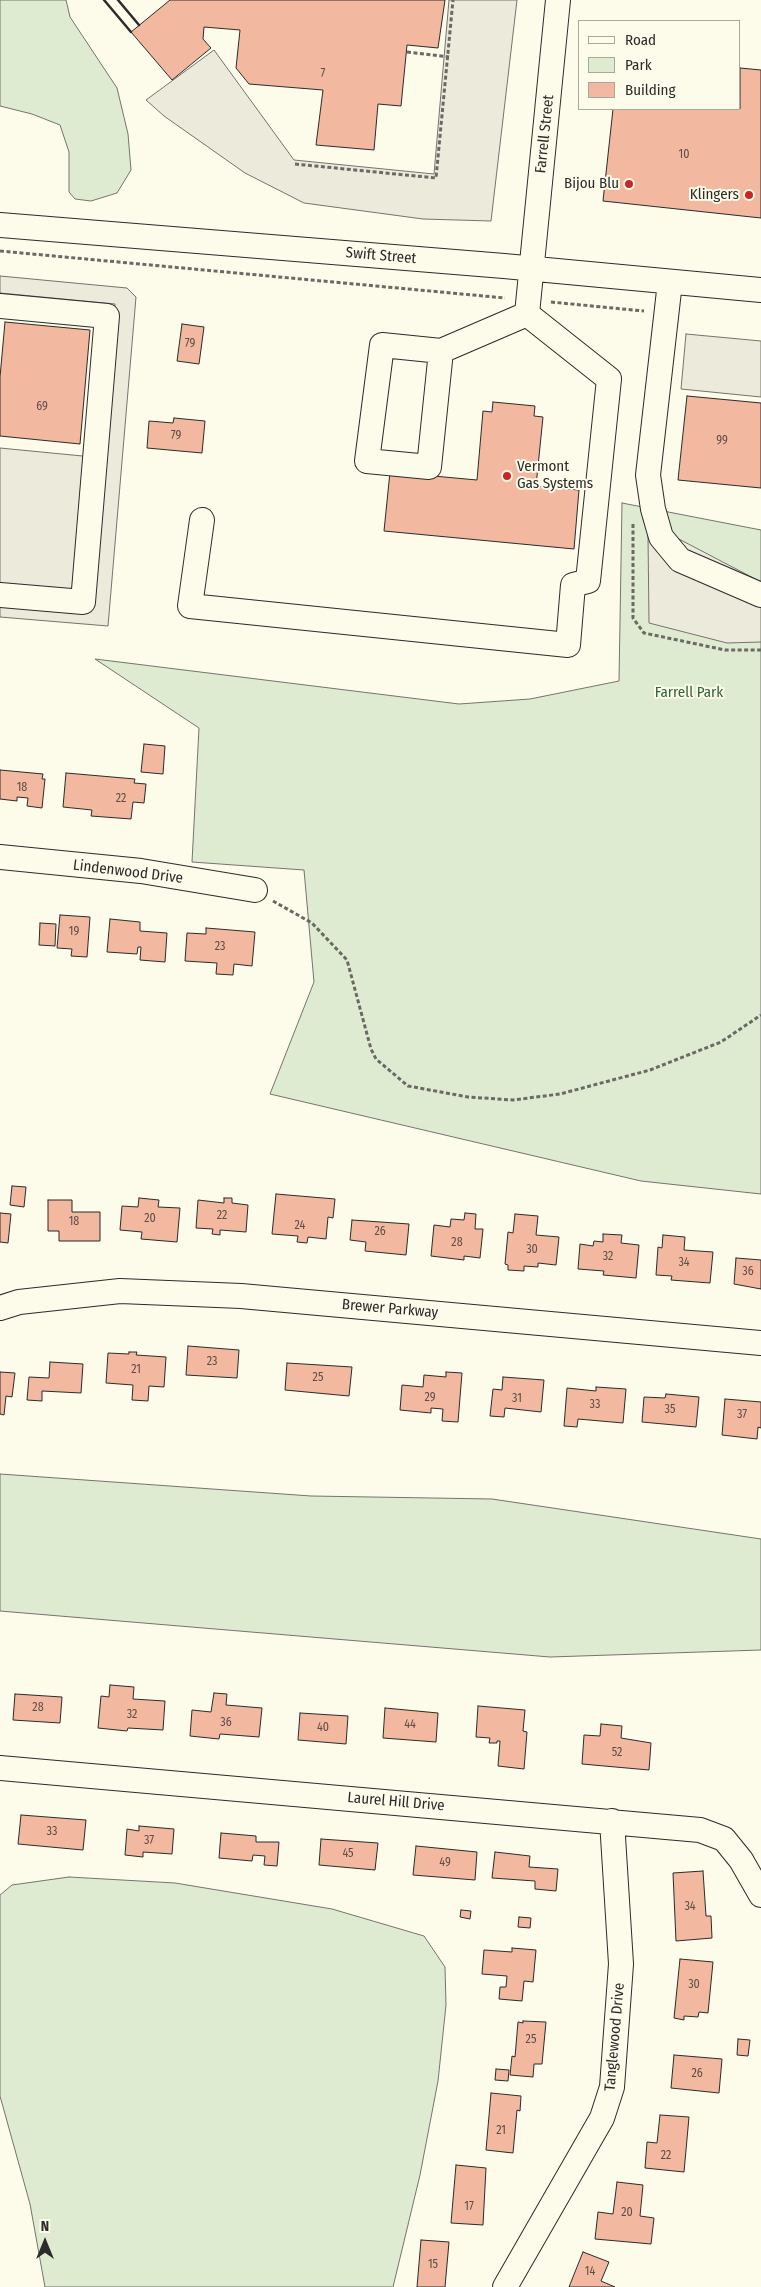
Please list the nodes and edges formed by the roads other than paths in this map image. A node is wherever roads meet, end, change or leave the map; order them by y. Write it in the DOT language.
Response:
graph roads {
  1 [pos="558,0"];
  2 [pos="0,225"];
  3 [pos="532,268"];
  4 [pos="670,282"];
  5 [pos="761,290"];
  6 [pos="0,306"];
  7 [pos="528,307"];
  8 [pos="441,350"];
  9 [pos="202,520"];
  10 [pos="761,594"];
  11 [pos="0,595"];
  12 [pos="0,857"];
  13 [pos="255,890"];
  14 [pos="6,1303"];
  15 [pos="761,1343"];
  16 [pos="0,1768"];
  17 [pos="612,1821"];
  18 [pos="761,1895"];
  19 [pos="504,2287"];
  1 -- 3 [label="street, Farrell Street"];
  2 -- 3 [label="street, Swift Street"];
  3 -- 4 [label="street, Swift Street"];
  3 -- 7 [label="street, Farrell Street"];
  4 -- 5 [label="street, Swift Street"];
  4 -- 10 [label="street"];
  6 -- 11 [label="street"];
  7 -- 8 [label="street"];
  7 -- 9 [label="street"];
  8 -- 8 [label="street"];
  12 -- 13 [label="street, Lindenwood Drive"];
  14 -- 15 [label="street, Brewer Parkway"];
  16 -- 17 [label="street, Laurel Hill Drive"];
  17 -- 18 [label="street, Laurel Hill Drive"];
  17 -- 19 [label="street, Tanglewood Drive"];
}
